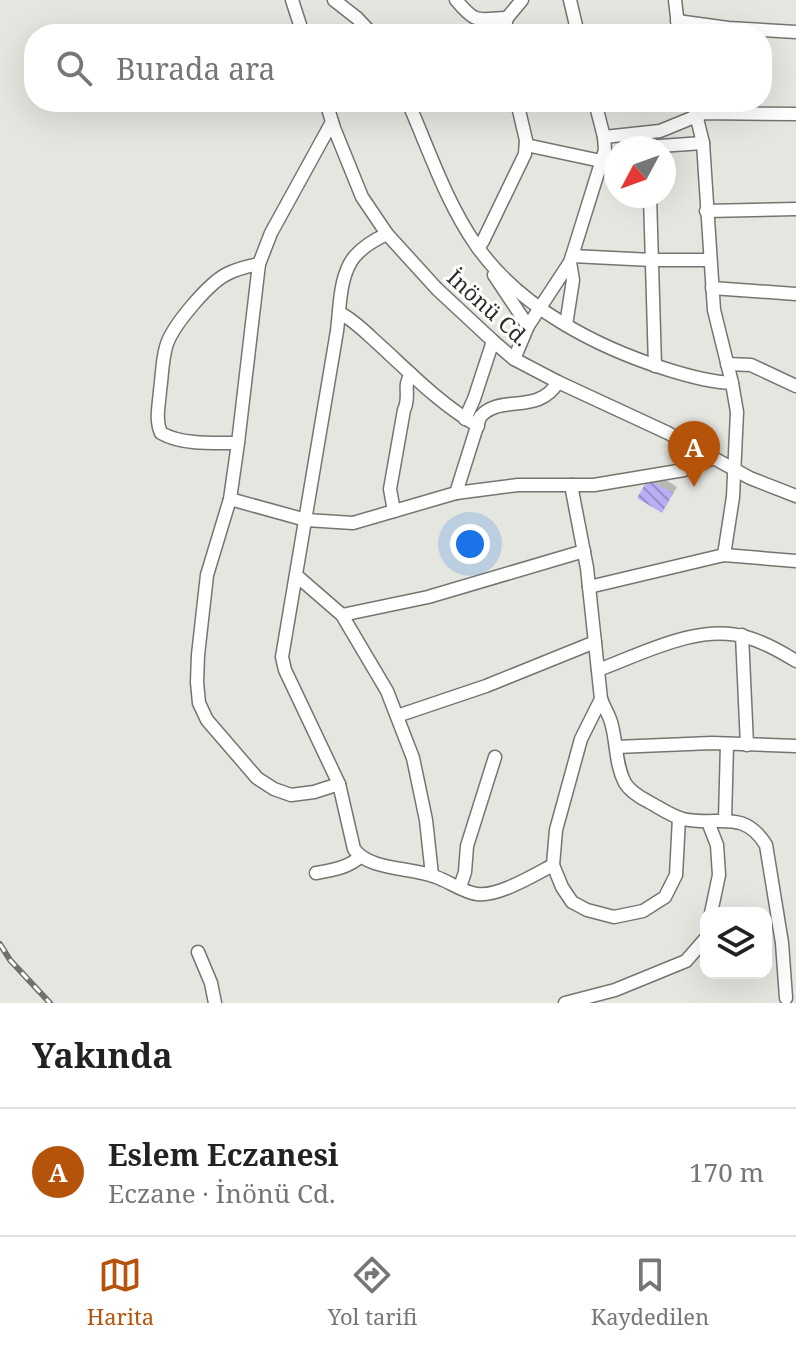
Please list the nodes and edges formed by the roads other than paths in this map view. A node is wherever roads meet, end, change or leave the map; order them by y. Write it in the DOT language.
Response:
graph roads {
  1 [pos="292,0"];
  2 [pos="334,0"];
  3 [pos="456,0"];
  4 [pos="522,0"];
  5 [pos="570,0"];
  6 [pos="675,0"];
  7 [pos="507,18"];
  8 [pos="300,24"];
  9 [pos="363,24"];
  10 [pos="506,24"];
  11 [pos="576,24"];
  12 [pos="678,24"];
  13 [pos="772,31"];
  14 [pos="796,32"];
  15 [pos="329,112"];
  16 [pos="412,112"];
  17 [pos="519,112"];
  18 [pos="597,112"];
  19 [pos="691,112"];
  20 [pos="696,112"];
  21 [pos="708,112"];
  22 [pos="796,114"];
  23 [pos="332,122"];
  24 [pos="645,136"];
  25 [pos="604,140"];
  26 [pos="703,143"];
  27 [pos="526,145"];
  28 [pos="676,145"];
  29 [pos="604,149"];
  30 [pos="604,155"];
  31 [pos="650,208"];
  32 [pos="796,209"];
  33 [pos="706,211"];
  34 [pos="387,234"];
  35 [pos="478,248"];
  36 [pos="571,259"];
  37 [pos="652,260"];
  38 [pos="710,260"];
  39 [pos="489,261"];
  40 [pos="259,264"];
  41 [pos="712,288"];
  42 [pos="796,294"];
  43 [pos="527,296"];
  44 [pos="515,307"];
  45 [pos="540,307"];
  46 [pos="340,313"];
  47 [pos="566,325"];
  48 [pos="528,326"];
  49 [pos="493,341"];
  50 [pos="514,359"];
  51 [pos="727,364"];
  52 [pos="655,366"];
  53 [pos="411,374"];
  54 [pos="558,382"];
  55 [pos="732,383"];
  56 [pos="796,386"];
  57 [pos="430,390"];
  58 [pos="408,401"];
  59 [pos="465,419"];
  60 [pos="478,426"];
  61 [pos="238,443"];
  62 [pos="714,458"];
  63 [pos="734,470"];
  64 [pos="571,485"];
  65 [pos="456,493"];
  66 [pos="796,496"];
  67 [pos="230,499"];
  68 [pos="394,511"];
  69 [pos="306,520"];
  70 [pos="584,551"];
  71 [pos="724,555"];
  72 [pos="796,561"];
  73 [pos="297,576"];
  74 [pos="589,587"];
  75 [pos="342,615"];
  76 [pos="742,635"];
  77 [pos="595,642"];
  78 [pos="796,661"];
  79 [pos="598,670"];
  80 [pos="601,699"];
  81 [pos="397,716"];
  82 [pos="727,744"];
  83 [pos="747,745"];
  84 [pos="796,746"];
  85 [pos="616,747"];
  86 [pos="495,757"];
  87 [pos="339,784"];
  88 [pos="679,818"];
  89 [pos="725,820"];
  90 [pos="708,822"];
  91 [pos="360,857"];
  92 [pos="553,865"];
  93 [pos="316,873"];
  94 [pos="432,875"];
  95 [pos="460,887"];
  96 [pos="712,907"];
  97 [pos="700,945"];
  98 [pos="198,952"];
  99 [pos="789,997"];
  100 [pos="215,1003"];
  101 [pos="565,1003"];
  1 -- 8 [label="street"];
  2 -- 9 [label="street"];
  3 -- 7 [label="street"];
  4 -- 7 [label="street"];
  5 -- 11 [label="street"];
  6 -- 12 [label="street"];
  7 -- 10 [label="street"];
  13 -- 14 [label="street"];
  15 -- 23 [label="street, İnönü Cd."];
  16 -- 35 [label="street"];
  17 -- 27 [label="street"];
  18 -- 25 [label="street"];
  19 -- 24 [label="street"];
  20 -- 26 [label="street"];
  21 -- 22 [label="street"];
  23 -- 34 [label="street, İnönü Cd."];
  23 -- 40 [label="street"];
  26 -- 28 [label="street"];
  26 -- 33 [label="street"];
  27 -- 29 [label="street"];
  27 -- 35 [label="street"];
  30 -- 36 [label="street"];
  31 -- 37 [label="street"];
  32 -- 33 [label="street"];
  33 -- 38 [label="street"];
  34 -- 46 [label="street"];
  34 -- 49 [label="street, İnönü Cd."];
  35 -- 39 [label="street"];
  36 -- 37 [label="street"];
  36 -- 45 [label="street"];
  36 -- 47 [label="street"];
  37 -- 38 [label="street"];
  37 -- 52 [label="street"];
  38 -- 41 [label="street"];
  39 -- 43 [label="street"];
  39 -- 44 [label="street"];
  40 -- 61 [label="street"];
  40 -- 61 [label="street"];
  41 -- 42 [label="street"];
  41 -- 51 [label="street"];
  43 -- 44 [label="street"];
  43 -- 45 [label="street"];
  44 -- 48 [label="street"];
  45 -- 47 [label="street"];
  45 -- 48 [label="street"];
  46 -- 53 [label="street"];
  46 -- 69 [label="street"];
  47 -- 52 [label="street"];
  48 -- 50 [label="street"];
  49 -- 50 [label="street, İnönü Cd."];
  49 -- 59 [label="street"];
  50 -- 54 [label="street, İnönü Cd."];
  51 -- 55 [label="street"];
  51 -- 56 [label="street"];
  52 -- 55 [label="street"];
  53 -- 57 [label="street"];
  53 -- 58 [label="street"];
  54 -- 60 [label="street"];
  54 -- 62 [label="street, İnönü Cd."];
  55 -- 63 [label="street"];
  57 -- 58 [label="street"];
  57 -- 59 [label="street"];
  58 -- 68 [label="street"];
  59 -- 60 [label="street"];
  60 -- 65 [label="street"];
  61 -- 67 [label="street"];
  62 -- 63 [label="street, İnönü Cd."];
  62 -- 64 [label="street"];
  63 -- 66 [label="street, İnönü Cd."];
  63 -- 71 [label="street"];
  64 -- 65 [label="street"];
  64 -- 70 [label="street"];
  65 -- 68 [label="street"];
  67 -- 69 [label="street"];
  67 -- 87 [label="street"];
  68 -- 69 [label="street"];
  69 -- 73 [label="street"];
  70 -- 74 [label="street"];
  70 -- 75 [label="street"];
  71 -- 72 [label="street"];
  71 -- 74 [label="street"];
  73 -- 75 [label="street"];
  73 -- 87 [label="street"];
  74 -- 77 [label="street"];
  75 -- 81 [label="street"];
  76 -- 78 [label="street"];
  76 -- 79 [label="street"];
  76 -- 83 [label="street"];
  77 -- 79 [label="street"];
  77 -- 81 [label="street"];
  79 -- 80 [label="street"];
  80 -- 85 [label="street"];
  80 -- 92 [label="street"];
  81 -- 94 [label="street"];
  82 -- 83 [label="street"];
  82 -- 85 [label="street"];
  82 -- 89 [label="street"];
  83 -- 84 [label="street"];
  85 -- 88 [label="street"];
  86 -- 95 [label="street"];
  87 -- 91 [label="street"];
  88 -- 90 [label="street"];
  88 -- 92 [label="street"];
  89 -- 90 [label="street"];
  89 -- 99 [label="street"];
  90 -- 96 [label="street"];
  91 -- 93 [label="street"];
  91 -- 94 [label="street"];
  92 -- 95 [label="street"];
  94 -- 95 [label="street"];
  97 -- 101 [label="street"];
  98 -- 100 [label="street"];
}
